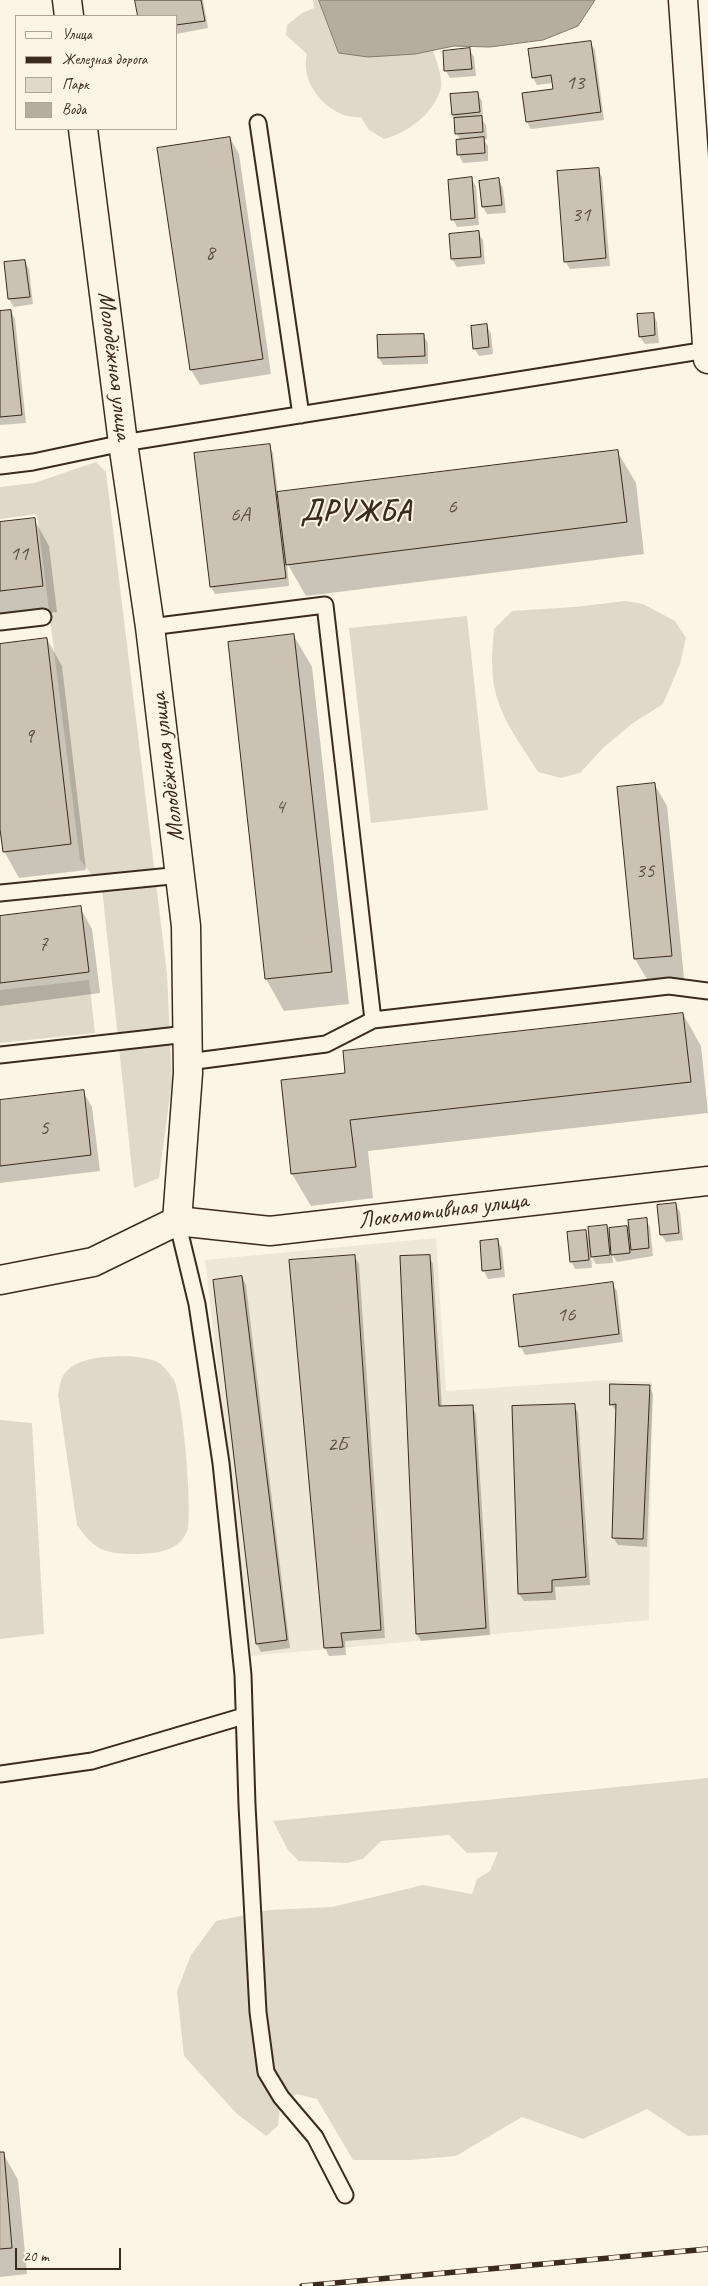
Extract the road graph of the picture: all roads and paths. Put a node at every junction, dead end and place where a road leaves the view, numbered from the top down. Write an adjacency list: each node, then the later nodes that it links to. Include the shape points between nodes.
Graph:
1 (67, 0): 3 (street)
2 (683, 0): 6 (street)
3 (69, 15)
4 (258, 123): 7 (lane)
5 (83, 130): 8 (street, Молодёжная улица)
6 (708, 355): 7 (lane)
7 (300, 415): 8 (lane)
8 (124, 443): 9 (lane); 12 (street, Молодёжная улица)
9 (0, 466)
10 (42, 617): 11 (lane)
11 (0, 622)
12 (150, 627): 13 (street, Молодёжная улица); 16 (lane, via 325,605)
13 (181, 876): 14 (lane); 17 (street, Молодёжная улица, via 186,926)
14 (0, 894)
15 (708, 991): 16 (lane, via 669,986)
16 (373, 1020): 19 (lane, via 326,1044)
17 (188, 1034): 18 (lane); 19 (street, Молодёжная улица)
18 (0, 1055)
19 (188, 1062): 21 (street, Молодёжная улица)
20 (708, 1181): 21 (street, Локомотивная улица, via 270,1230)
21 (177, 1221): 22 (street, via 93,1262); 23 (lane, via 197,1304 221,1463 243,1675)
22 (0, 1280)
23 (244, 1716): 24 (lane, via 92,1761); 25 (lane, via 258,2012 266,2072 281,2097 316,2136)
24 (0, 1774)
25 (346, 2195)

